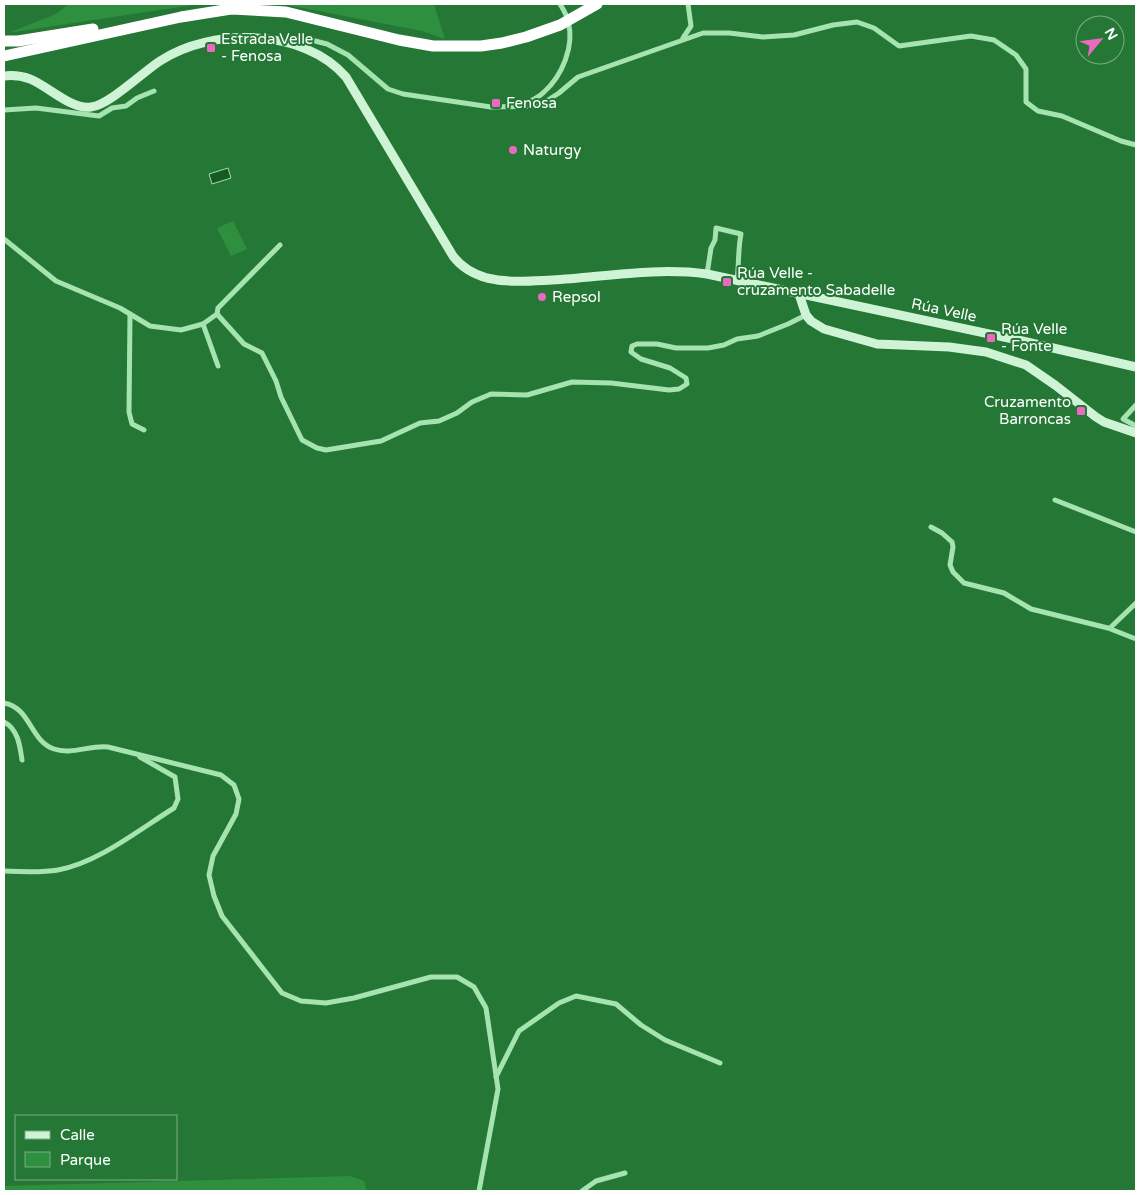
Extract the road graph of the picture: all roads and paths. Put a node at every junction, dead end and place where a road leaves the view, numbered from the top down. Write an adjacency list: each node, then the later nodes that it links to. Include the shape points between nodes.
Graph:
1 (560, 4): 11 (street, via 570,29 567,55 558,77 543,93)
2 (597, 4): 4 (highway, via 560,25 526,37 502,43 456,47 399,40 286,12 231,9)
3 (688, 4): 5 (street, via 691,26)
4 (181, 17): 6 (highway); 8 (highway)
5 (683, 39): 11 (street, via 578,76 539,106); 14 (street, via 703,33 763,37 794,35 857,22 874,28 899,46 971,36 994,40 1016,55 1026,70 1026,102 1038,111 1062,116)
6 (4, 41)
7 (296, 46): 11 (street, via 311,40 327,44 348,55 388,89 403,94 491,107); 13 (street, Rúa Velle, via 244,36 189,47 169,55); 17 (street, Rúa Velle, via 325,58 346,77 453,256 466,270 508,281 676,271)
8 (4, 56)
9 (4, 76): 13 (street, via 29,79)
10 (154, 91): 13 (street, via 99,116)
11 (521, 106)
12 (4, 110): 13 (street, via 36,108)
13 (87, 112)
14 (1136, 145)
15 (4, 239): 20 (street, via 56,281)
16 (280, 245): 21 (street, via 218,308)
17 (707, 274): 18 (street, Rúa Velle); 18 (street, via 716,228 741,234)
18 (737, 280): 19 (street, Rúa Velle)
19 (798, 294): 22 (street); 25 (street, Rúa Velle)
20 (130, 314): 23 (street, via 150,326 181,330); 28 (street, via 128,412 132,424)
21 (217, 314): 22 (street, via 244,344 262,353 302,440 326,450 382,441 420,423 439,421 491,394 527,395 572,382 679,389 687,384 686,378 670,368 636,356 632,346 657,344 676,348 708,348 758,336); 23 (street)
22 (806, 315): 29 (street, via 824,329 877,344 986,352 1026,365 1104,422)
23 (202, 324): 24 (street)
24 (218, 366)
25 (1136, 367)
26 (1136, 405): 27 (street, via 1123,419)
27 (1136, 426)
28 (144, 430)
29 (1136, 433)
30 (1055, 500): 32 (street)
31 (931, 528): 34 (street, via 952,542 950,564 964,583 1004,593 1031,609)
32 (1136, 532)
33 (1136, 603): 34 (street)
34 (1110, 628): 35 (street)
35 (1136, 638)
36 (4, 703): 38 (street, via 16,707 35,733 52,748 63,751 108,746)
37 (4, 722): 39 (street, via 18,738)
38 (134, 753): 40 (street, via 175,776 178,799 174,808 89,862 59,870); 42 (street, via 221,775 234,785 239,799 236,814 212,856 209,876 222,916 282,993 301,1001 326,1003 431,977 457,978 474,987 486,1008)
39 (22, 760)
40 (4, 871)
41 (720, 1063): 42 (street, via 666,1040 616,1004 576,996 519,1031)
42 (496, 1077): 44 (street, via 498,1089)
43 (625, 1173): 45 (street, via 596,1181)
44 (479, 1191)
45 (582, 1191)

